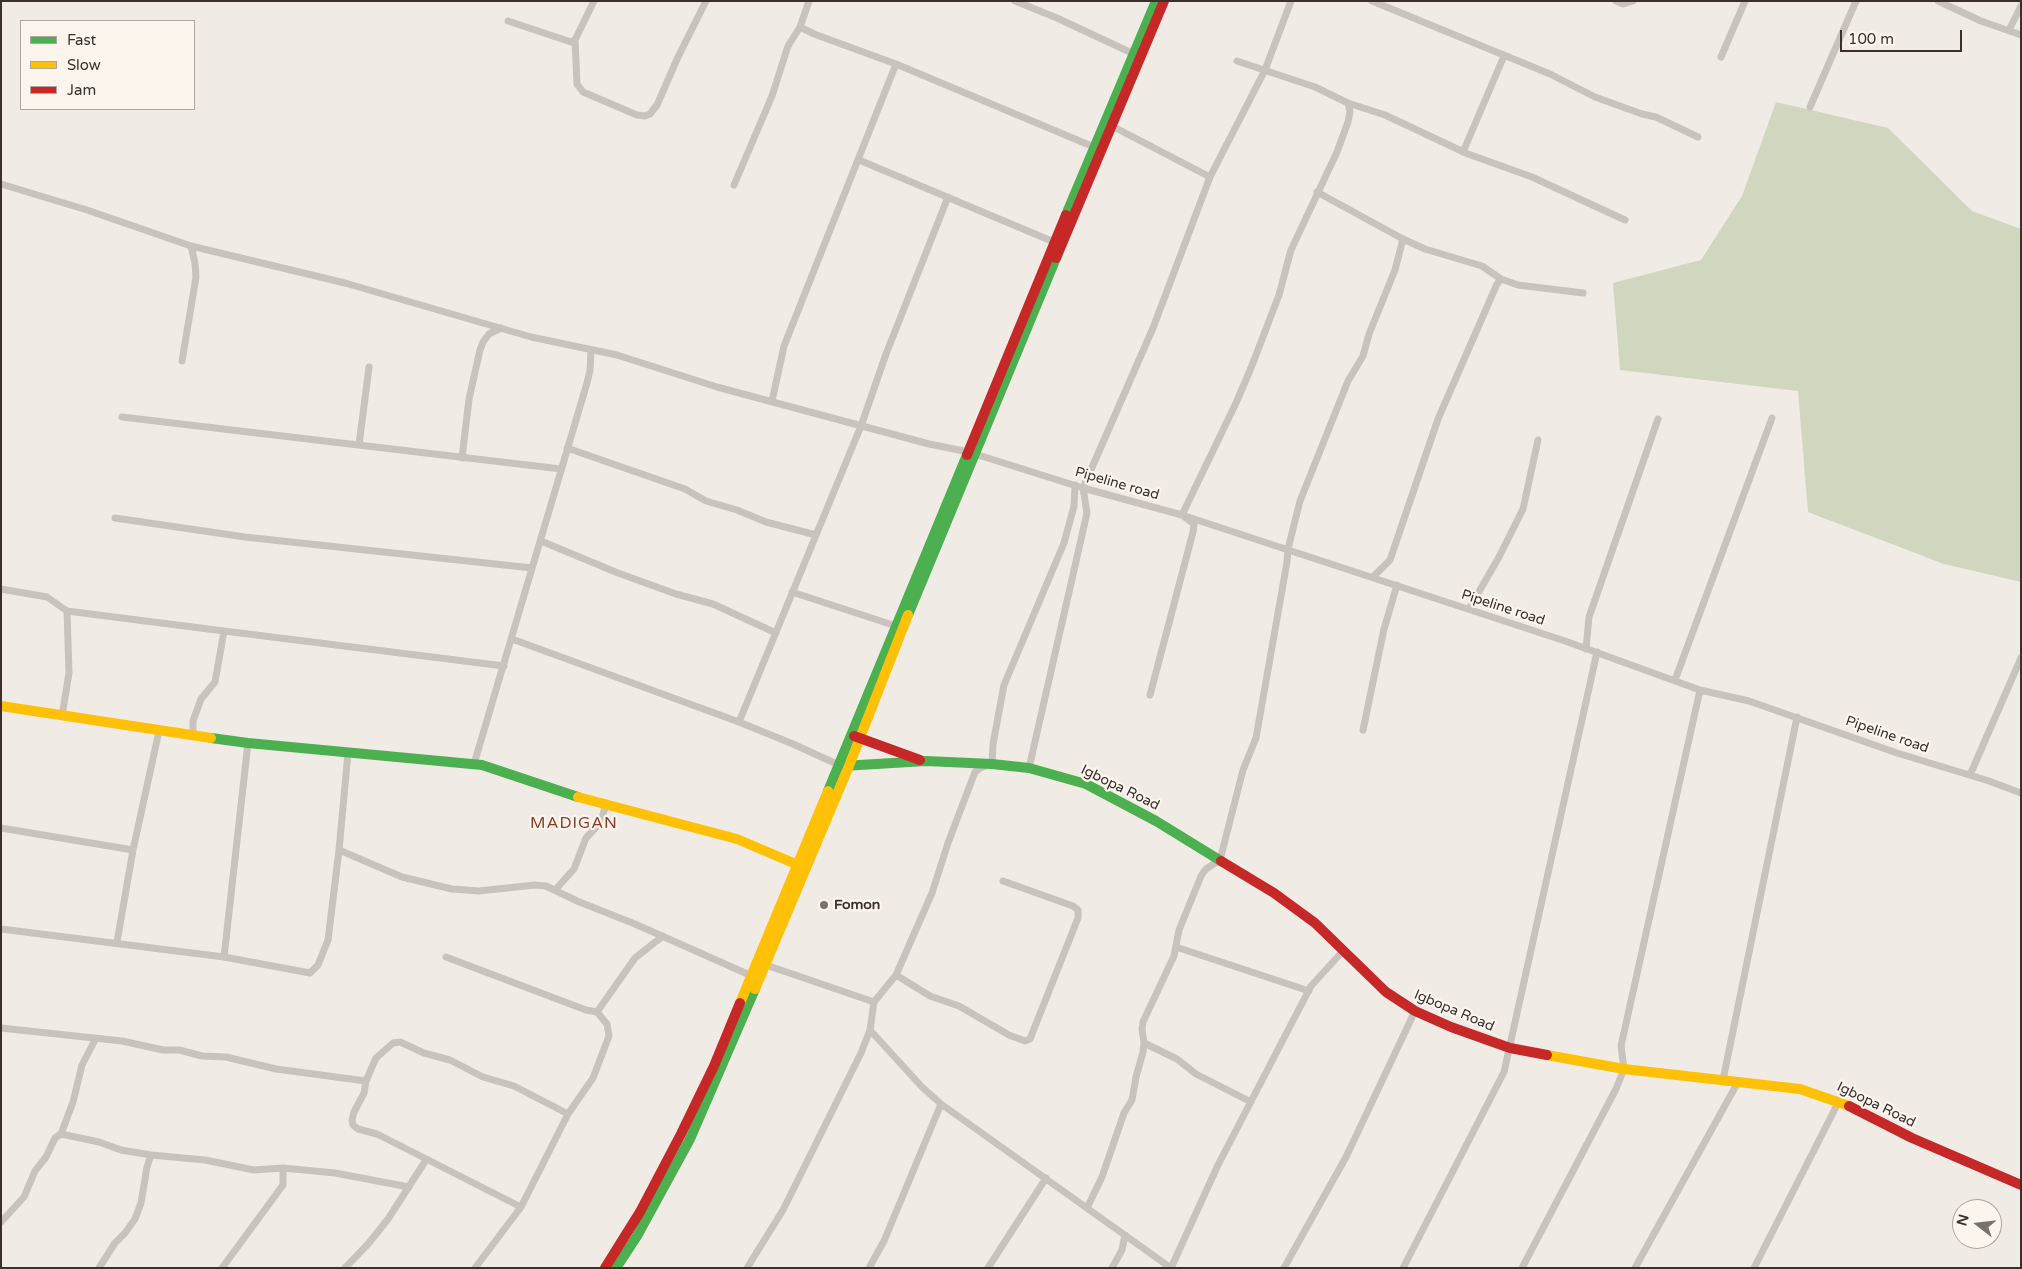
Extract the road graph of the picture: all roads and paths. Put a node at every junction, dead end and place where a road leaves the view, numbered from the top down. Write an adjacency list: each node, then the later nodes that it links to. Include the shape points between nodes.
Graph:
1 (594, 1): 19 (street)
2 (706, 1): 19 (street, via 657,105 645,116 582,92 577,84)
3 (809, 1): 16 (street)
4 (1015, 1): 20 (street)
5 (1156, 1): 20 (main road)
6 (1164, 1): 28 (main road)
7 (1290, 1): 25 (street)
8 (1372, 1): 21 (street)
9 (1616, 1): 10 (street, via 1623,4)
10 (1633, 1)
11 (1745, 1): 22 (street)
12 (1856, 1): 27 (street)
13 (1938, 1): 17 (street)
14 (2021, 6): 17 (street)
15 (508, 21): 19 (street, via 562,40)
16 (800, 27): 24 (street); 35 (street, via 788,46 772,96)
17 (2008, 30): 18 (street)
18 (2021, 35)
19 (575, 40)
20 (1134, 54): 30 (main road)
21 (1504, 56): 29 (street, via 1595,97 1656,118); 31 (street)
22 (1721, 57)
23 (1238, 61): 25 (street)
24 (896, 64): 30 (street); 32 (street)
25 (1264, 70): 26 (street, via 1315,87); 33 (street)
26 (1348, 103): 31 (street, via 1385,115); 36 (street, via 1348,122)
27 (1810, 107)
28 (1112, 126): 33 (street); 56 (main road)
29 (1698, 137)
30 (1094, 146): 40 (main road)
31 (1463, 152): 38 (street, via 1532,177)
32 (859, 160): 37 (street); 48 (street, via 784,346)
33 (1210, 177): 60 (street, via 1153,328)
34 (1, 184): 41 (street, Pipeline road)
35 (734, 185)
36 (1317, 192): 39 (street); 61 (street, via 1291,250 1251,368)
37 (948, 197): 40 (street); 52 (street)
38 (1625, 220)
39 (1403, 239): 42 (street, via 1482,266); 65 (street, via 1395,270 1362,356 1348,381 1300,500)
40 (1054, 242): 56 (main road)
41 (191, 246): 44 (street, Pipeline road, via 344,283); 46 (street, via 196,277)
42 (1501, 279): 43 (street, via 1518,285); 67 (street, via 1438,419 1390,560)
43 (1583, 293)
44 (501, 328): 45 (street, Pipeline road); 57 (street, via 489,334 480,350 469,399)
45 (591, 351): 48 (street, Pipeline road, via 617,355); 55 (street, via 590,370)
46 (182, 360)
47 (369, 367): 54 (street)
48 (772, 401): 52 (street, Pipeline road)
49 (122, 417): 54 (street)
50 (1772, 418): 81 (street)
51 (1658, 419): 77 (street, via 1589,617)
52 (861, 426): 56 (street, Pipeline road); 63 (street)
53 (1538, 440): 71 (street, via 1523,509)
54 (359, 445): 57 (street)
55 (567, 448): 58 (street); 63 (street, via 685,489 706,501 766,522)
56 (972, 453): 59 (street, Pipeline road); 73 (main road); 91 (main road)
57 (462, 458): 58 (street)
58 (561, 469): 64 (street)
59 (1075, 485): 60 (street, Pipeline road); 96 (street, via 1074,506 1064,543 1004,685)
60 (1084, 488): 61 (street, Pipeline road); 98 (street, via 1087,513)
61 (1182, 515): 65 (street, Pipeline road); 83 (street, via 1194,524 1193,532)
62 (115, 518): 66 (street, via 245,537)
63 (816, 535): 70 (street)
64 (541, 541): 66 (street); 75 (street, via 618,573 713,604)
65 (1288, 549): 67 (street, Pipeline road); 105 (street, via 1256,738 1242,770)
66 (532, 568): 76 (street)
67 (1373, 577): 68 (street, Pipeline road)
68 (1397, 585): 71 (street, Pipeline road); 88 (street, via 1384,629)
69 (1, 589): 72 (street, via 47,597)
70 (792, 592): 73 (street); 75 (street)
71 (1469, 610): 77 (street, Pipeline road)
72 (66, 611): 74 (street); 85 (street, via 69,673)
73 (896, 626): 91 (main road)
74 (224, 631): 80 (street); 90 (street, via 215,682 202,699 193,721)
75 (776, 633): 87 (street)
76 (512, 639): 80 (street); 87 (street)
77 (1586, 648): 78 (street, Pipeline road)
78 (1597, 652): 81 (street, Pipeline road); 127 (street)
79 (2021, 658): 99 (street)
80 (504, 666): 95 (street)
81 (1675, 680): 82 (street, Pipeline road)
82 (1700, 690): 86 (street, Pipeline road, via 1749,701); 128 (street, via 1622,1046)
83 (1150, 695)
84 (1, 706): 85 (main road)
85 (62, 716): 89 (main road)
86 (1797, 717): 99 (street, Pipeline road, via 1896,753); 129 (street)
87 (739, 722): 97 (street)
88 (1363, 730)
89 (159, 731): 90 (main road); 103 (street)
90 (193, 736): 92 (main road)
91 (855, 737): 94 (main road); 97 (main road)
92 (248, 743): 93 (main road); 114 (street)
93 (348, 753): 95 (main road); 104 (street)
94 (926, 761): 96 (main road, Igbopa Road); 97 (main road)
95 (474, 764): 101 (main road)
96 (992, 764): 98 (main road, Igbopa Road); 117 (street, via 975,772 932,893)
97 (844, 766): 106 (main road); 116 (main road)
98 (1029, 768): 105 (main road, Igbopa Road, via 1086,784)
99 (1970, 775): 100 (street, Pipeline road)
100 (2021, 793)
101 (606, 805): 106 (main road, via 737,839); 108 (street, via 600,823 586,838 574,869)
102 (1, 828): 103 (street)
103 (133, 850): 111 (street)
104 (339, 850): 108 (street, via 402,877 452,889 479,891 534,885); 114 (street, via 328,940 314,971 299,972)
105 (1220, 860): 112 (street, via 1201,876 1179,930); 113 (main road, Igbopa Road, via 1315,923)
106 (798, 865): 118 (main road)
107 (1003, 881): 117 (street, via 1078,910 1078,918 1030,1039 1025,1041 1009,1035 959,1006 930,996)
108 (556, 889): 110 (street, via 577,901)
109 (1, 929): 111 (street)
110 (663, 936): 118 (street); 122 (street, via 635,958)
111 (117, 942): 114 (street)
112 (1176, 947): 119 (street); 126 (street, via 1143,1022)
113 (1344, 951): 119 (street); 121 (main road, Igbopa Road, via 1386,992)
114 (224, 956)
115 (446, 956): 122 (street)
116 (766, 965): 120 (street); 152 (main road, via 690,1139)
117 (896, 975): 120 (street)
118 (752, 976): 151 (main road, via 681,1134 629,1231)
119 (1309, 991): 132 (street)
120 (874, 1002): 124 (street)
121 (1415, 1011): 127 (main road, Igbopa Road, via 1468,1035); 158 (street, via 1346,1157)
122 (597, 1012): 135 (street, via 607,1024 609,1036 593,1078)
123 (1, 1028): 125 (street)
124 (870, 1030): 134 (street); 153 (street, via 783,1210)
125 (95, 1040): 130 (street, via 226,1057 276,1069); 136 (street, via 82,1065)
126 (1144, 1043): 132 (street); 144 (street, via 1132,1100)
127 (1510, 1048): 128 (main road, Igbopa Road); 159 (street, via 1504,1072)
128 (1624, 1069): 129 (main road, Igbopa Road); 160 (street)
129 (1723, 1080): 131 (main road, Igbopa Road)
130 (366, 1081): 135 (street, via 376,1058 393,1043 400,1042 450,1060 483,1077 514,1086); 138 (street, via 353,1125)
131 (1738, 1082): 133 (main road, Igbopa Road, via 1800,1089); 161 (street)
132 (1251, 1102): 157 (street, via 1218,1164)
133 (1839, 1102): 141 (main road, Igbopa Road); 162 (street)
134 (941, 1104): 140 (street); 154 (street, via 884,1241)
135 (568, 1114): 143 (street)
136 (61, 1134): 137 (street); 145 (street, via 34,1171 24,1197)
137 (151, 1155): 139 (street, via 204,1160 260,1171); 148 (street, via 138,1214)
138 (426, 1160): 142 (street); 143 (street)
139 (283, 1168): 142 (street, via 335,1173); 149 (street, via 283,1185)
140 (1046, 1178): 144 (street); 155 (street)
141 (2021, 1185)
142 (409, 1187): 150 (street, via 388,1219)
143 (521, 1207): 147 (street)
144 (1087, 1208): 146 (street)
145 (1, 1222)
146 (1125, 1235): 156 (street, via 1122,1250); 157 (street)
147 (480, 1266)
148 (99, 1268)
149 (222, 1268)
150 (345, 1268)
151 (605, 1268)
152 (616, 1268)
153 (747, 1268)
154 (869, 1268)
155 (988, 1268)
156 (1112, 1268)
157 (1171, 1268)
158 (1284, 1268)
159 (1403, 1268)
160 (1522, 1268)
161 (1636, 1268)
162 (1754, 1268)

